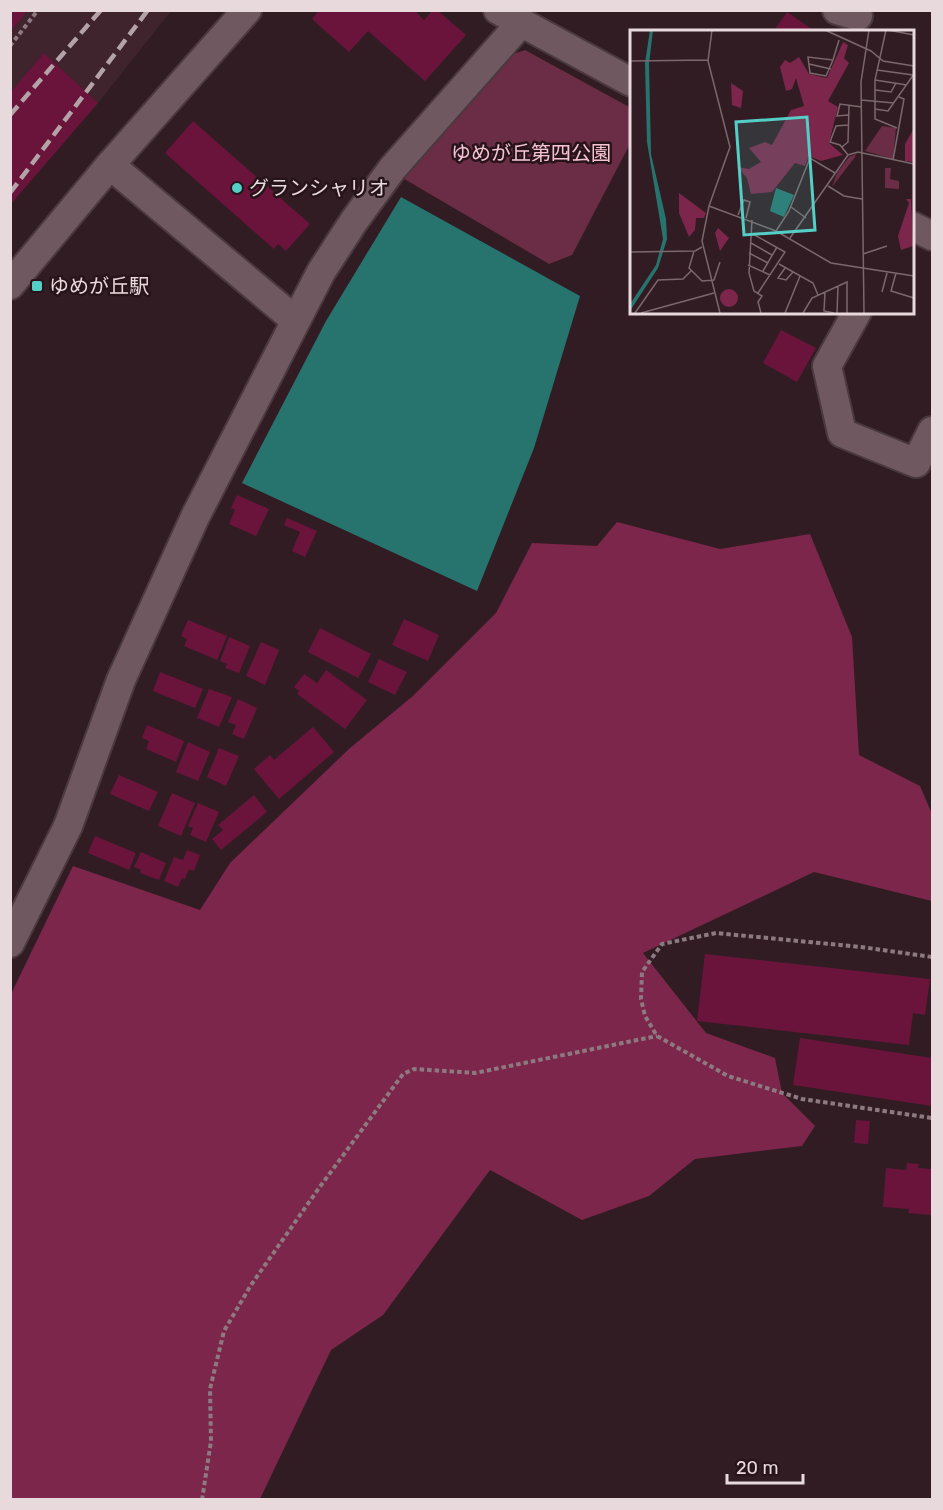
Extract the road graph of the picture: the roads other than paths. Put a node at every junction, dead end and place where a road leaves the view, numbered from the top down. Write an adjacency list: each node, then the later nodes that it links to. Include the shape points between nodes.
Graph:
1 (246, 10): 4 (street)
2 (509, 17): 3 (street); 9 (street, via 354,221)
3 (630, 81)
4 (110, 165): 7 (street); 9 (street)
5 (913, 226): 6 (street)
6 (933, 236)
7 (10, 285)
8 (856, 314): 10 (street, via 827,366 842,433 916,463)
9 (295, 320): 11 (street, via 195,517 120,680 68,826)
10 (933, 431)
11 (10, 943)

